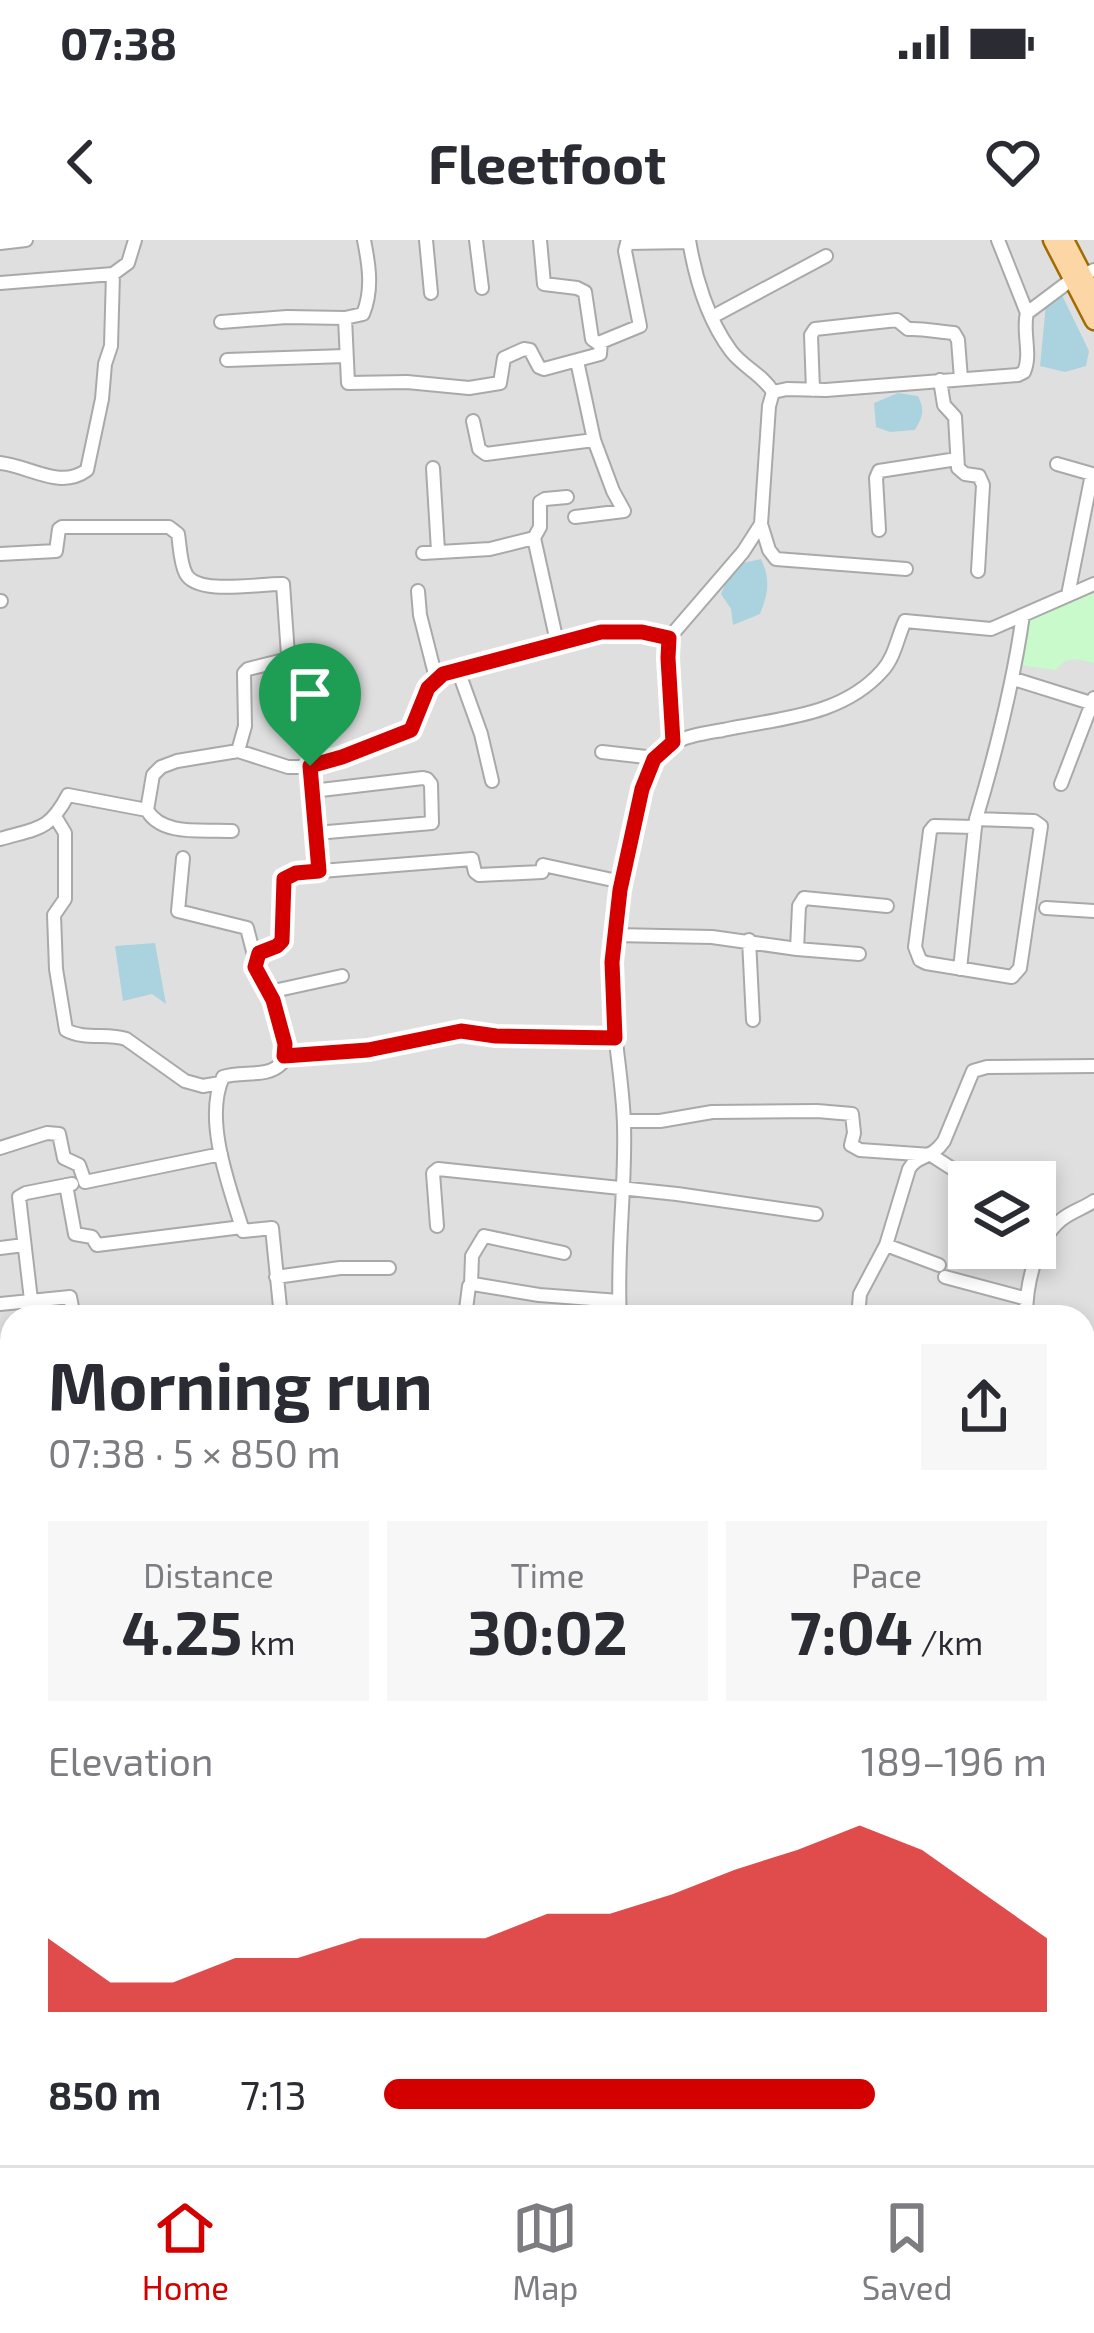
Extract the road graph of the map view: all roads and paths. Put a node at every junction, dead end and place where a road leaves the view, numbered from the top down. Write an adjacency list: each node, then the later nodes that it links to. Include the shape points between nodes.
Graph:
1 (26, 240): 11 (street)
2 (135, 240): 13 (street, via 128,263)
3 (364, 240): 20 (street, via 366,310)
4 (426, 240): 17 (street)
5 (476, 240): 16 (street)
6 (540, 240): 24 (street, via 544,284 585,292)
7 (998, 240): 19 (street)
8 (1052, 240): 14 (main road)
9 (1065, 240): 14 (main road)
10 (689, 241): 21 (street); 24 (street, via 627,244 640,326)
11 (0, 243)
12 (826, 256): 21 (street)
13 (113, 274): 15 (street); 35 (street, via 111,346 88,470 49,477)
14 (1082, 274): 18 (main road); 19 (street); 22 (main road)
15 (0, 283)
16 (482, 288)
17 (431, 293)
18 (1094, 296)
19 (1027, 313): 28 (street, via 1024,372)
20 (345, 317): 23 (street); 25 (street)
21 (712, 317): 31 (street, via 733,354)
22 (1094, 320)
23 (221, 322)
24 (599, 344): 27 (street, via 600,354)
25 (346, 356): 26 (street); 27 (street, via 348,383 469,388 500,383 504,358 524,349 544,369)
26 (227, 360)
27 (577, 361): 33 (street)
28 (961, 379): 29 (street); 30 (street, via 954,333 906,329 894,320 812,332)
29 (940, 380): 30 (street); 34 (street, via 955,417)
30 (813, 390): 31 (street)
31 (772, 392): 40 (street)
32 (473, 421): 33 (street, via 486,454)
33 (594, 440): 39 (street, via 624,511)
34 (957, 459): 41 (street, via 880,471); 47 (street, via 961,472 979,476 982,485)
35 (0, 463)
36 (1057, 464): 50 (street, via 1092,474)
37 (433, 468): 43 (street)
38 (567, 496): 42 (street, via 540,502)
39 (575, 517)
40 (761, 524): 46 (street, via 776,559); 52 (street)
41 (879, 530)
42 (534, 538): 43 (street); 53 (street)
43 (438, 551): 45 (street)
44 (0, 554): 59 (street, via 56,551 62,527 169,527 178,534 184,572 198,584 283,584 287,655 244,673)
45 (422, 554)
46 (906, 569)
47 (978, 571)
48 (1094, 584): 50 (street)
49 (418, 591): 55 (street)
50 (1068, 595): 51 (street)
51 (1024, 615): 56 (street); 58 (street, via 991,629 904,621 882,671 831,706)
52 (669, 638): 53 (street, via 601,632); 58 (street)
53 (556, 642): 54 (street)
54 (458, 670): 55 (street); 63 (street)
55 (436, 678): 62 (street, via 411,730)
56 (1014, 679): 57 (street); 68 (street)
57 (1093, 702): 64 (street)
58 (673, 742): 61 (street)
59 (238, 751): 62 (street); 66 (street, via 161,767)
60 (602, 752): 61 (street)
61 (656, 758): 74 (street)
62 (310, 766): 65 (street)
63 (492, 781)
64 (1061, 784)
65 (312, 791): 70 (street); 70 (street, via 423,778 431,784 432,823)
66 (147, 810): 67 (street, via 68,795); 69 (street, via 168,827)
67 (56, 818): 71 (street); 90 (street, via 64,832 65,899 54,915 66,1030 126,1039 185,1081)
68 (976, 823): 83 (street); 83 (street, via 930,831 915,947 920,960); 83 (street, via 1041,826 1020,968 1005,978)
69 (232, 831)
70 (316, 833): 73 (street)
71 (0, 839)
72 (183, 858): 82 (street, via 178,911 248,928)
73 (319, 871): 74 (street, via 472,859 479,874 542,872 543,865); 82 (street, via 284,879 282,941)
74 (622, 882): 78 (street)
75 (887, 906): 80 (street, via 803,898)
76 (1046, 908): 77 (street)
77 (1094, 911)
78 (614, 935): 79 (street); 87 (street)
79 (749, 940): 80 (street); 86 (street)
80 (796, 949): 81 (street)
81 (859, 954)
82 (255, 959): 85 (street)
83 (960, 969)
84 (342, 976): 85 (street)
85 (269, 992): 88 (street)
86 (753, 1020)
87 (615, 1038): 88 (street, via 461,1031); 91 (street)
88 (284, 1056): 90 (street, via 277,1069 229,1074)
89 (1094, 1066): 94 (street, via 973,1071)
90 (220, 1083): 93 (street)
91 (624, 1121): 94 (street, via 712,1112 852,1114 851,1145 860,1150); 98 (street)
92 (0, 1148): 96 (street, via 59,1133 64,1158 79,1165)
93 (221, 1154): 96 (street); 102 (street)
94 (931, 1155): 95 (street); 104 (street, via 909,1169)
95 (948, 1166)
96 (85, 1182): 97 (street)
97 (66, 1185): 102 (street, via 75,1234 98,1245); 103 (street, via 19,1197)
98 (623, 1190): 100 (street); 101 (street, via 438,1169); 111 (street)
99 (1094, 1201): 110 (street, via 1052,1231)
100 (816, 1214)
101 (437, 1226)
102 (242, 1227): 108 (street, via 272,1228)
103 (24, 1245): 105 (street); 112 (street)
104 (886, 1245): 110 (street); 119 (street)
105 (0, 1248)
106 (564, 1253): 109 (street, via 484,1236 472,1256)
107 (389, 1268): 108 (street)
108 (277, 1276): 116 (street)
109 (471, 1285): 111 (street); 117 (street)
110 (1027, 1299): 120 (street)
111 (619, 1301): 118 (street)
112 (31, 1302): 113 (street); 114 (street); 115 (street, via 70,1298)
113 (0, 1304)
114 (31, 1305)
115 (71, 1305)
116 (279, 1305)
117 (467, 1305)
118 (619, 1305)
119 (859, 1305)
120 (1027, 1305)

